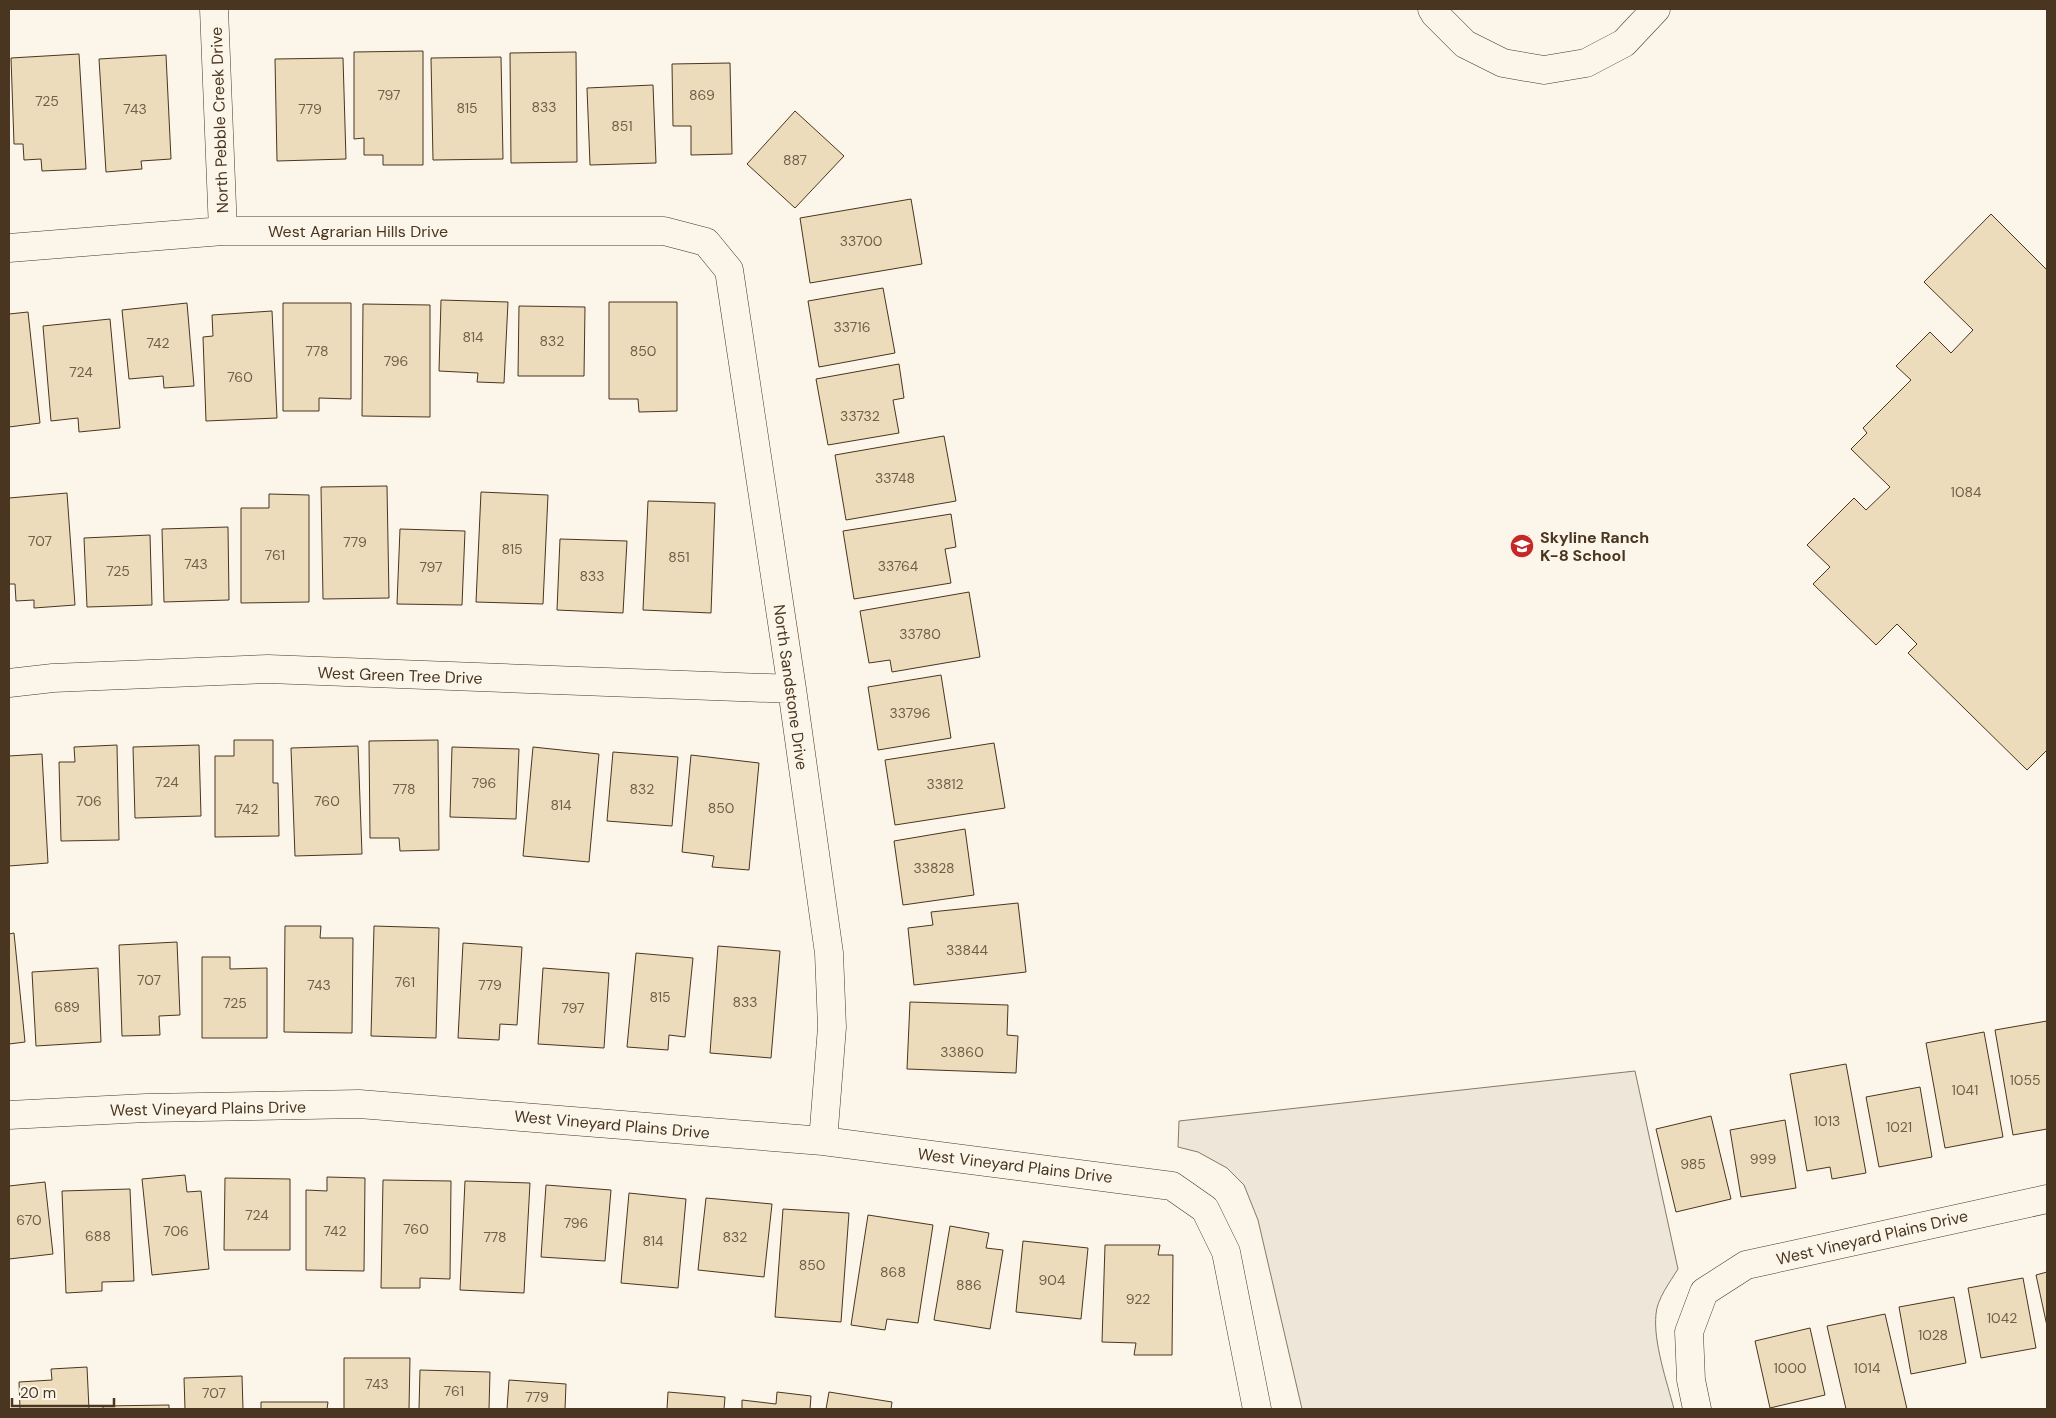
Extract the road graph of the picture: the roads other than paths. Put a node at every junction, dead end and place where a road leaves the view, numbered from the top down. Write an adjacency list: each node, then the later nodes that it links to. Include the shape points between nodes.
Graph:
1 (214, 9): 4 (street, North Pebble Creek Drive)
2 (1432, 9): 3 (street, via 1465,44 1503,63 1544,70 1586,63 1624,43)
3 (1656, 9)
4 (223, 231): 5 (street, West Agrarian Hills Drive, via 664,231); 6 (street, West Agrarian Hills Drive)
5 (706, 242): 8 (street, North Sandstone Drive, via 729,270)
6 (9, 248)
7 (9, 683): 8 (street, West Green Tree Drive, via 53,678 268,669)
8 (792, 689): 10 (street, North Sandstone Drive, via 829,953 832,1027)
9 (9, 1115): 10 (street, West Vineyard Plains Drive, via 146,1108 359,1104)
10 (823, 1141): 12 (street, West Vineyard Plains Drive, via 1172,1186 1205,1209 1226,1252)
11 (2047, 1198): 13 (street, West Vineyard Plains Drive, via 1746,1265 1704,1292 1689,1332 1691,1380)
12 (1256, 1409)
13 (1697, 1409)

